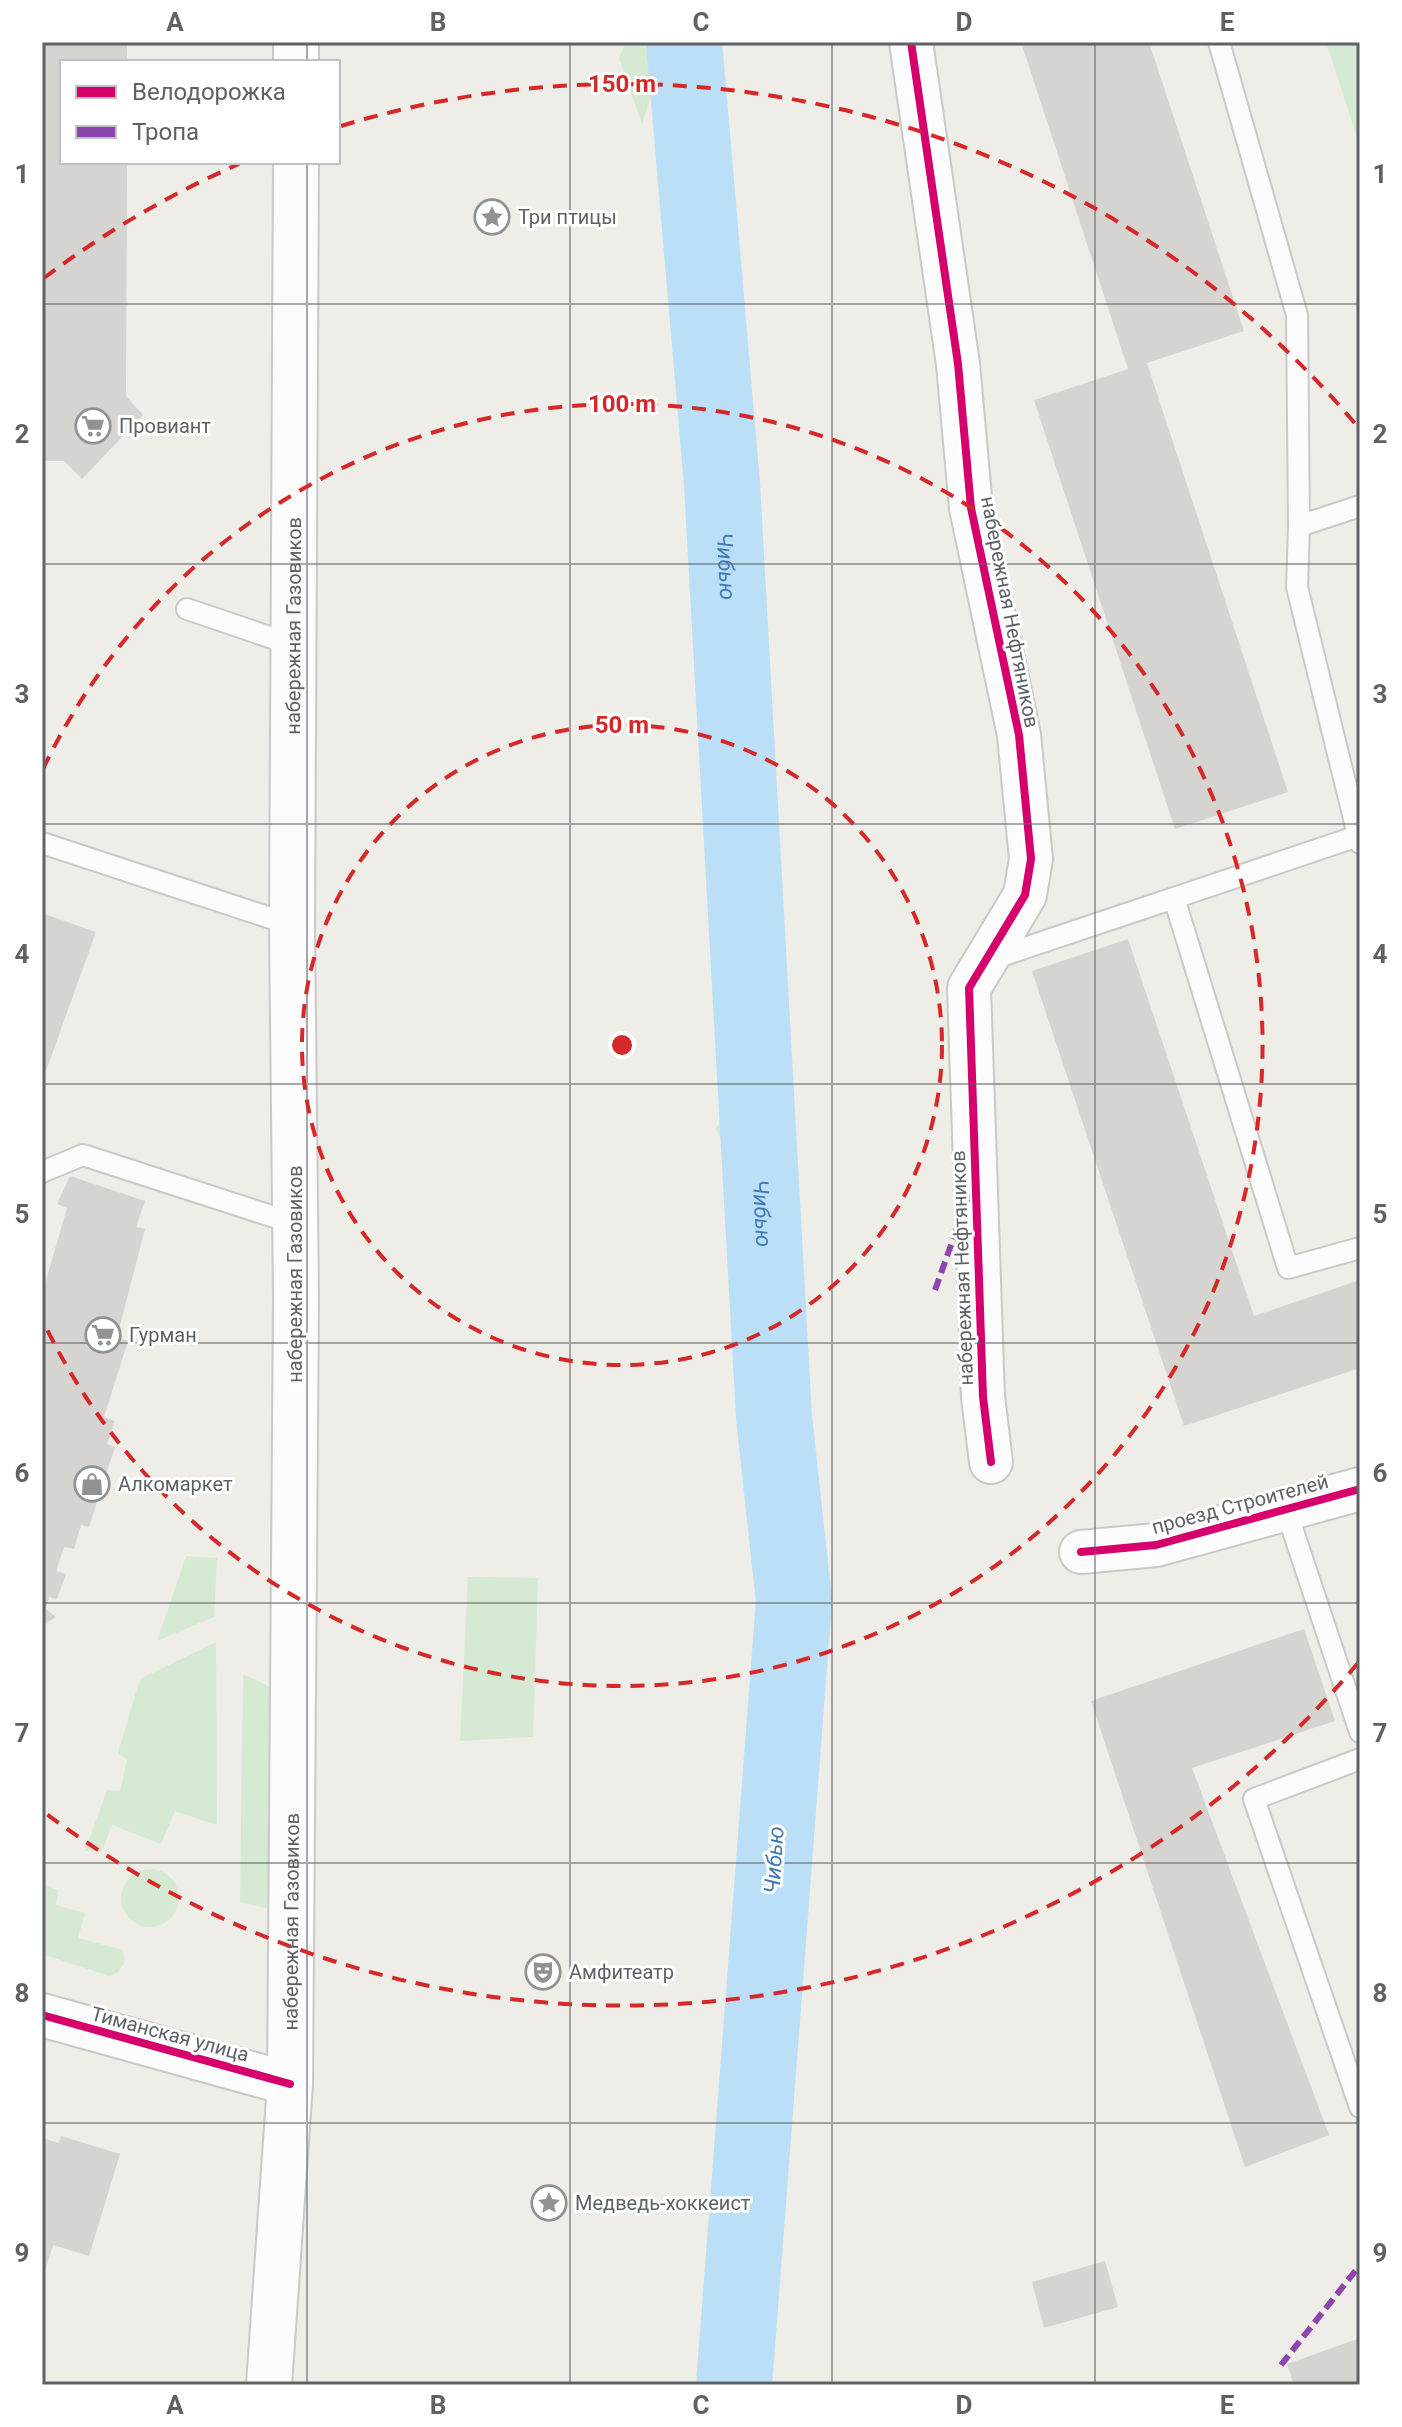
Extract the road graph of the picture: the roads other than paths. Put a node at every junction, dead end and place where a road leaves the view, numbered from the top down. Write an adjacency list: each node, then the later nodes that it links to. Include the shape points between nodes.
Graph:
1 (911, 42): 13 (street, набережная Нефтяников, via 958,364 971,508 1019,735 1031,859 1025,895)
2 (1219, 42): 5 (lane, via 1297,315)
3 (296, 164): 7 (main road, набережная Газовиков)
4 (1360, 506): 5 (lane)
5 (1299, 526): 8 (lane, via 1297,587)
6 (187, 609): 7 (lane)
7 (293, 645): 12 (main road, набережная Газовиков)
8 (1356, 806): 9 (lane)
9 (1359, 840): 11 (lane)
10 (42, 843): 12 (lane)
11 (1174, 898): 13 (lane); 16 (lane, via 1288,1268)
12 (292, 925): 15 (main road, набережная Газовиков)
13 (984, 962): 17 (street, набережная Нефтяников, via 969,988 983,1381)
14 (42, 1172): 15 (lane, via 83,1155)
15 (296, 1224): 24 (main road, набережная Газовиков)
16 (1360, 1248)
17 (991, 1462)
18 (1360, 1489): 19 (street, проезд Строителей)
19 (1286, 1510): 20 (street, проезд Строителей, via 1156,1545); 21 (lane)
20 (1081, 1552)
21 (1360, 1732)
22 (1360, 1759): 25 (lane, via 1254,1799)
23 (42, 2015): 24 (street, Тиманская улица)
24 (290, 2084): 26 (main road, набережная Газовиков)
25 (1360, 2107)
26 (269, 2385)

